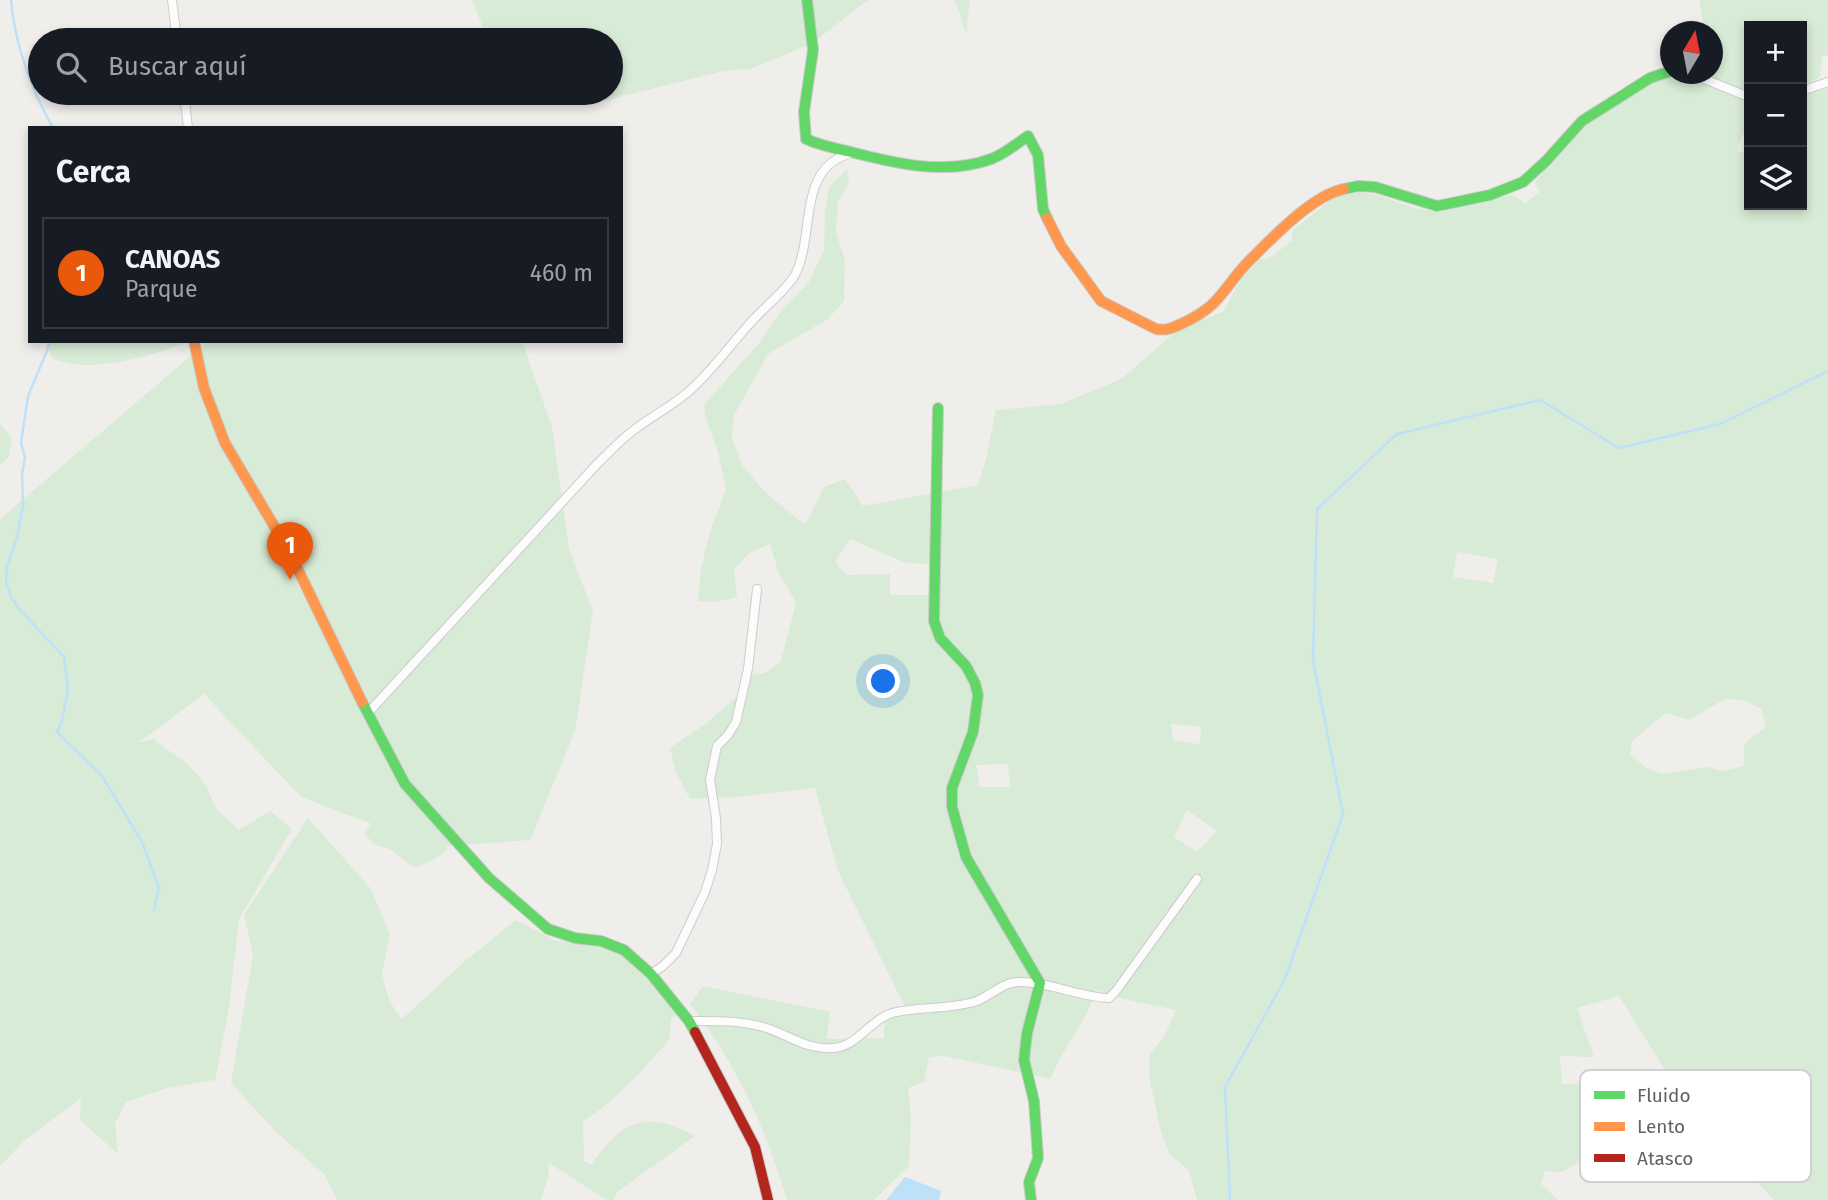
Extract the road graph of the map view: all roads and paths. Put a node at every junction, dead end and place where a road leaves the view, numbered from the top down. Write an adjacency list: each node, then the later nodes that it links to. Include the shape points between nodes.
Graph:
1 (172, 0): 3 (street)
2 (807, 0): 11 (street, via 813,44 806,139)
3 (176, 28)
4 (1660, 75): 11 (street, via 1582,121 1523,182 1490,195 1437,206 1375,187 1338,190 1308,207 1249,261 1213,306 1165,331 1101,302 1090,290 1043,209 1038,155 1028,136 991,159 959,166 910,165)
5 (1828, 82): 7 (street)
6 (1717, 84): 8 (street)
7 (1807, 90)
8 (1744, 95)
9 (185, 105): 10 (street)
10 (188, 126)
11 (853, 152): 15 (street, via 826,164 819,175 792,279 713,369 598,463)
12 (194, 343): 15 (street, via 204,388 225,443 290,553)
13 (938, 408): 18 (street, via 934,621 940,638 967,666 978,695 952,807 966,857)
14 (757, 589): 17 (street, via 748,669 736,722 717,746 710,780 717,831 712,870 676,953)
15 (366, 714): 17 (street, via 405,784 498,887 548,929 624,950)
16 (1197, 879): 18 (street, via 1109,998)
17 (651, 974): 19 (street)
18 (1040, 984): 19 (street, via 1017,982 998,987 978,1001 890,1013 835,1048 803,1045 765,1027 734,1021); 21 (street, via 1024,1060 1034,1101 1038,1158 1029,1182)
19 (689, 1021): 20 (street, via 755,1147)
20 (768, 1200)
21 (1031, 1200)

